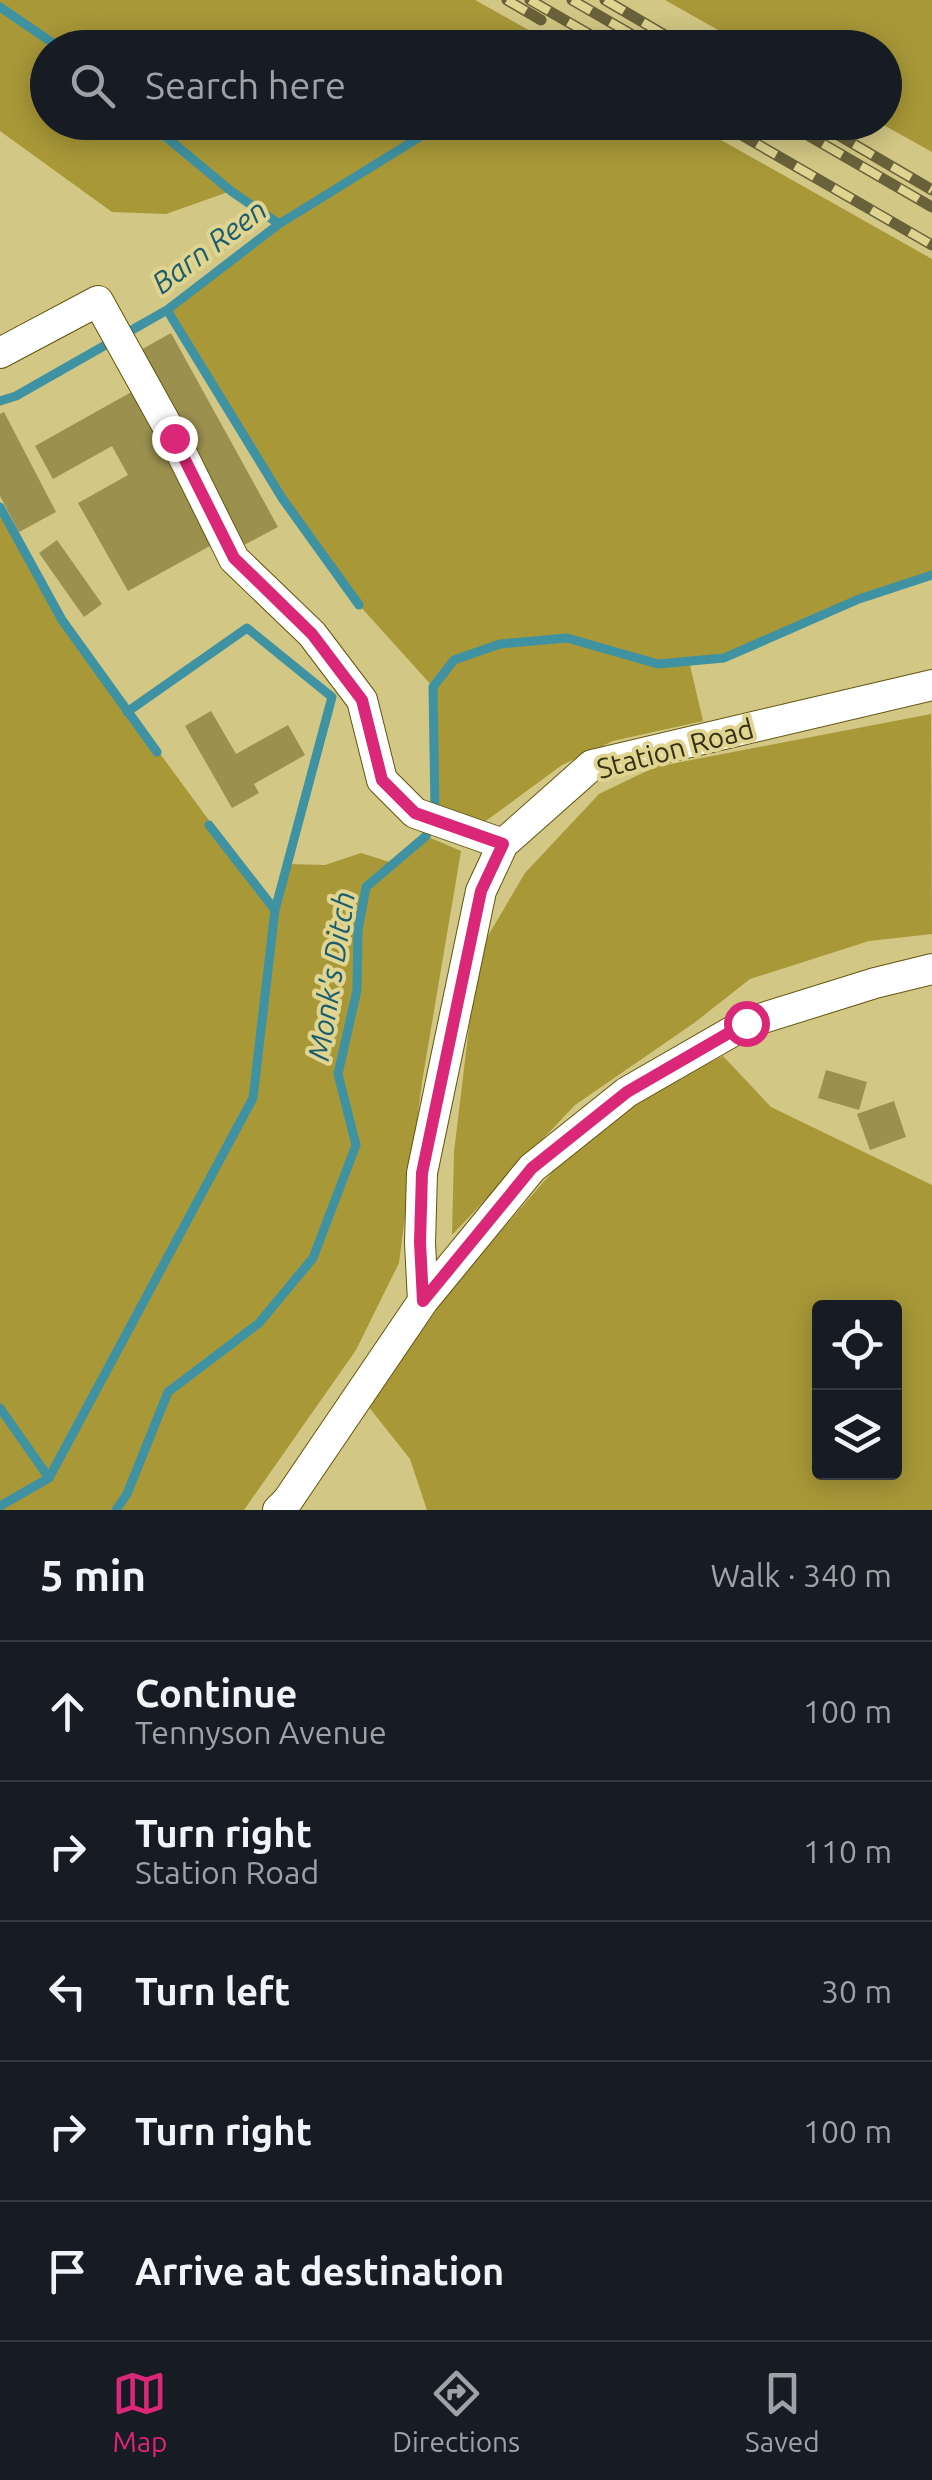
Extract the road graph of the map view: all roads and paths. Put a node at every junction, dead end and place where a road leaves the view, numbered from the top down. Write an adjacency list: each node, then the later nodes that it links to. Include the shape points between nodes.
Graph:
1 (0, 353): 3 (street, via 98,301 234,558 312,634 362,700 382,780 415,813)
2 (932, 685): 3 (street, Station Road, via 592,765)
3 (503, 844): 5 (street, Station Road, via 481,891 422,1173)
4 (932, 969): 5 (street, via 746,1023 627,1092 532,1168)
5 (423, 1301): 6 (street)
6 (278, 1510)

